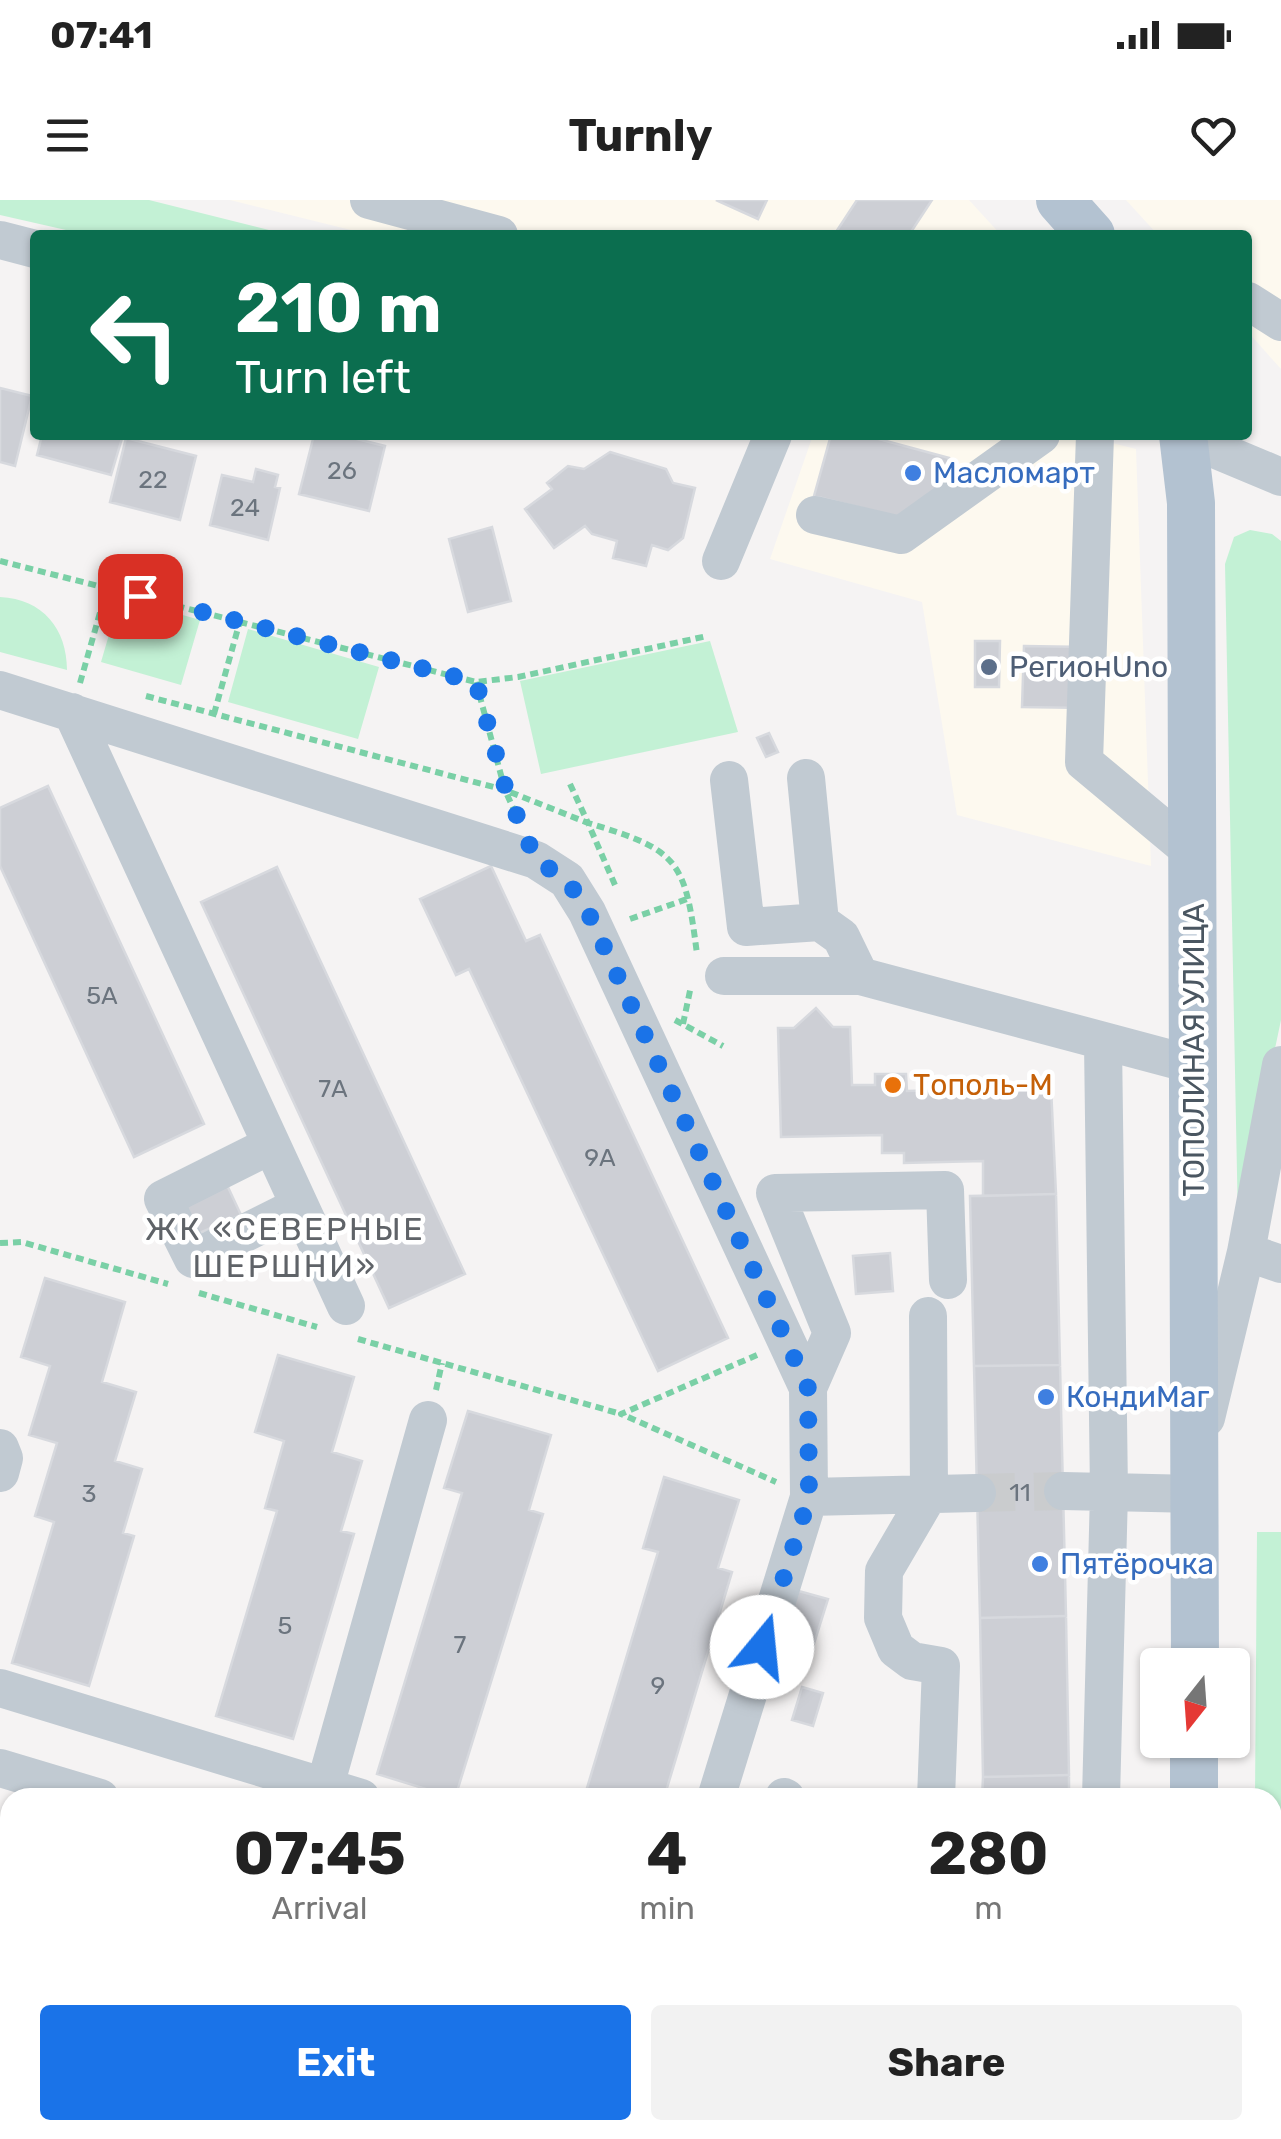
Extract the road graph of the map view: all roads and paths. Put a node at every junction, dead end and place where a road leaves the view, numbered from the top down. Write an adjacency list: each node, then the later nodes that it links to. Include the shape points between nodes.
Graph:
1 (369, 200): 2 (street)
2 (480, 230)
3 (0, 240): 4 (street)
4 (30, 247)
5 (1252, 304): 6 (street)
6 (1281, 322)
7 (771, 440): 14 (street)
8 (1033, 440): 13 (street, via 902,535)
9 (1085, 440): 26 (street, via 1084,762)
10 (1183, 440): 26 (main road, ТОПОЛИНАЯ УЛИЦА, via 1191,504)
11 (1193, 440): 12 (street)
12 (1281, 477)
13 (815, 515)
14 (721, 560)
15 (0, 561): 16 (path)
16 (107, 588): 17 (path); 21 (path)
17 (240, 622): 19 (path); 22 (path)
18 (707, 636): 19 (path)
19 (476, 682): 27 (path, via 506,790)
20 (0, 690): 21 (street)
21 (72, 712): 27 (street); 37 (street)
22 (214, 714)
23 (806, 778): 30 (street)
24 (729, 780): 30 (street, via 746,927)
25 (570, 784): 28 (path, via 588,823 648,840 678,867)
26 (1193, 853): 36 (main road, ТОПОЛИНАЯ УЛИЦА)
27 (536, 860): 46 (street, via 567,880 588,912)
28 (690, 898): 29 (path); 31 (path)
29 (630, 918)
30 (820, 922): 32 (street, via 841,937)
31 (705, 970): 32 (street); 33 (path)
32 (860, 976): 34 (street)
33 (682, 1024)
34 (1103, 1043): 36 (street); 55 (street)
35 (1281, 1064): 40 (street)
36 (1194, 1065): 52 (main road, ТОПОЛИНАЯ УЛИЦА)
37 (272, 1145): 38 (street); 38 (street, via 163,1199 193,1259)
38 (299, 1206): 45 (street)
39 (0, 1243): 42 (path, via 22,1242)
40 (1263, 1258): 52 (street)
41 (948, 1280): 47 (street, via 945,1190 775,1193 832,1333)
42 (172, 1286)
43 (191, 1291): 45 (path)
44 (928, 1316): 56 (street)
45 (337, 1323): 48 (path)
46 (787, 1342): 47 (street); 48 (path)
47 (808, 1388): 57 (street)
48 (621, 1414): 57 (path)
49 (428, 1420): 64 (street)
50 (0, 1448): 51 (street)
51 (0, 1473)
52 (1196, 1474): 55 (street); 58 (main road, ТОПОЛИНАЯ УЛИЦА)
53 (1063, 1490): 55 (street)
54 (977, 1492): 56 (street)
55 (1108, 1492): 67 (street)
56 (929, 1494): 57 (street); 66 (street, via 884,1571 883,1618 896,1649 941,1666)
57 (809, 1497): 65 (street)
58 (1195, 1648)
59 (0, 1688): 63 (street)
60 (1194, 1758): 68 (main road)
61 (0, 1768): 62 (street)
62 (50, 1788)
63 (330, 1788)
64 (344, 1788)
65 (719, 1788)
66 (936, 1788)
67 (1102, 1788)
68 (1194, 1788)

